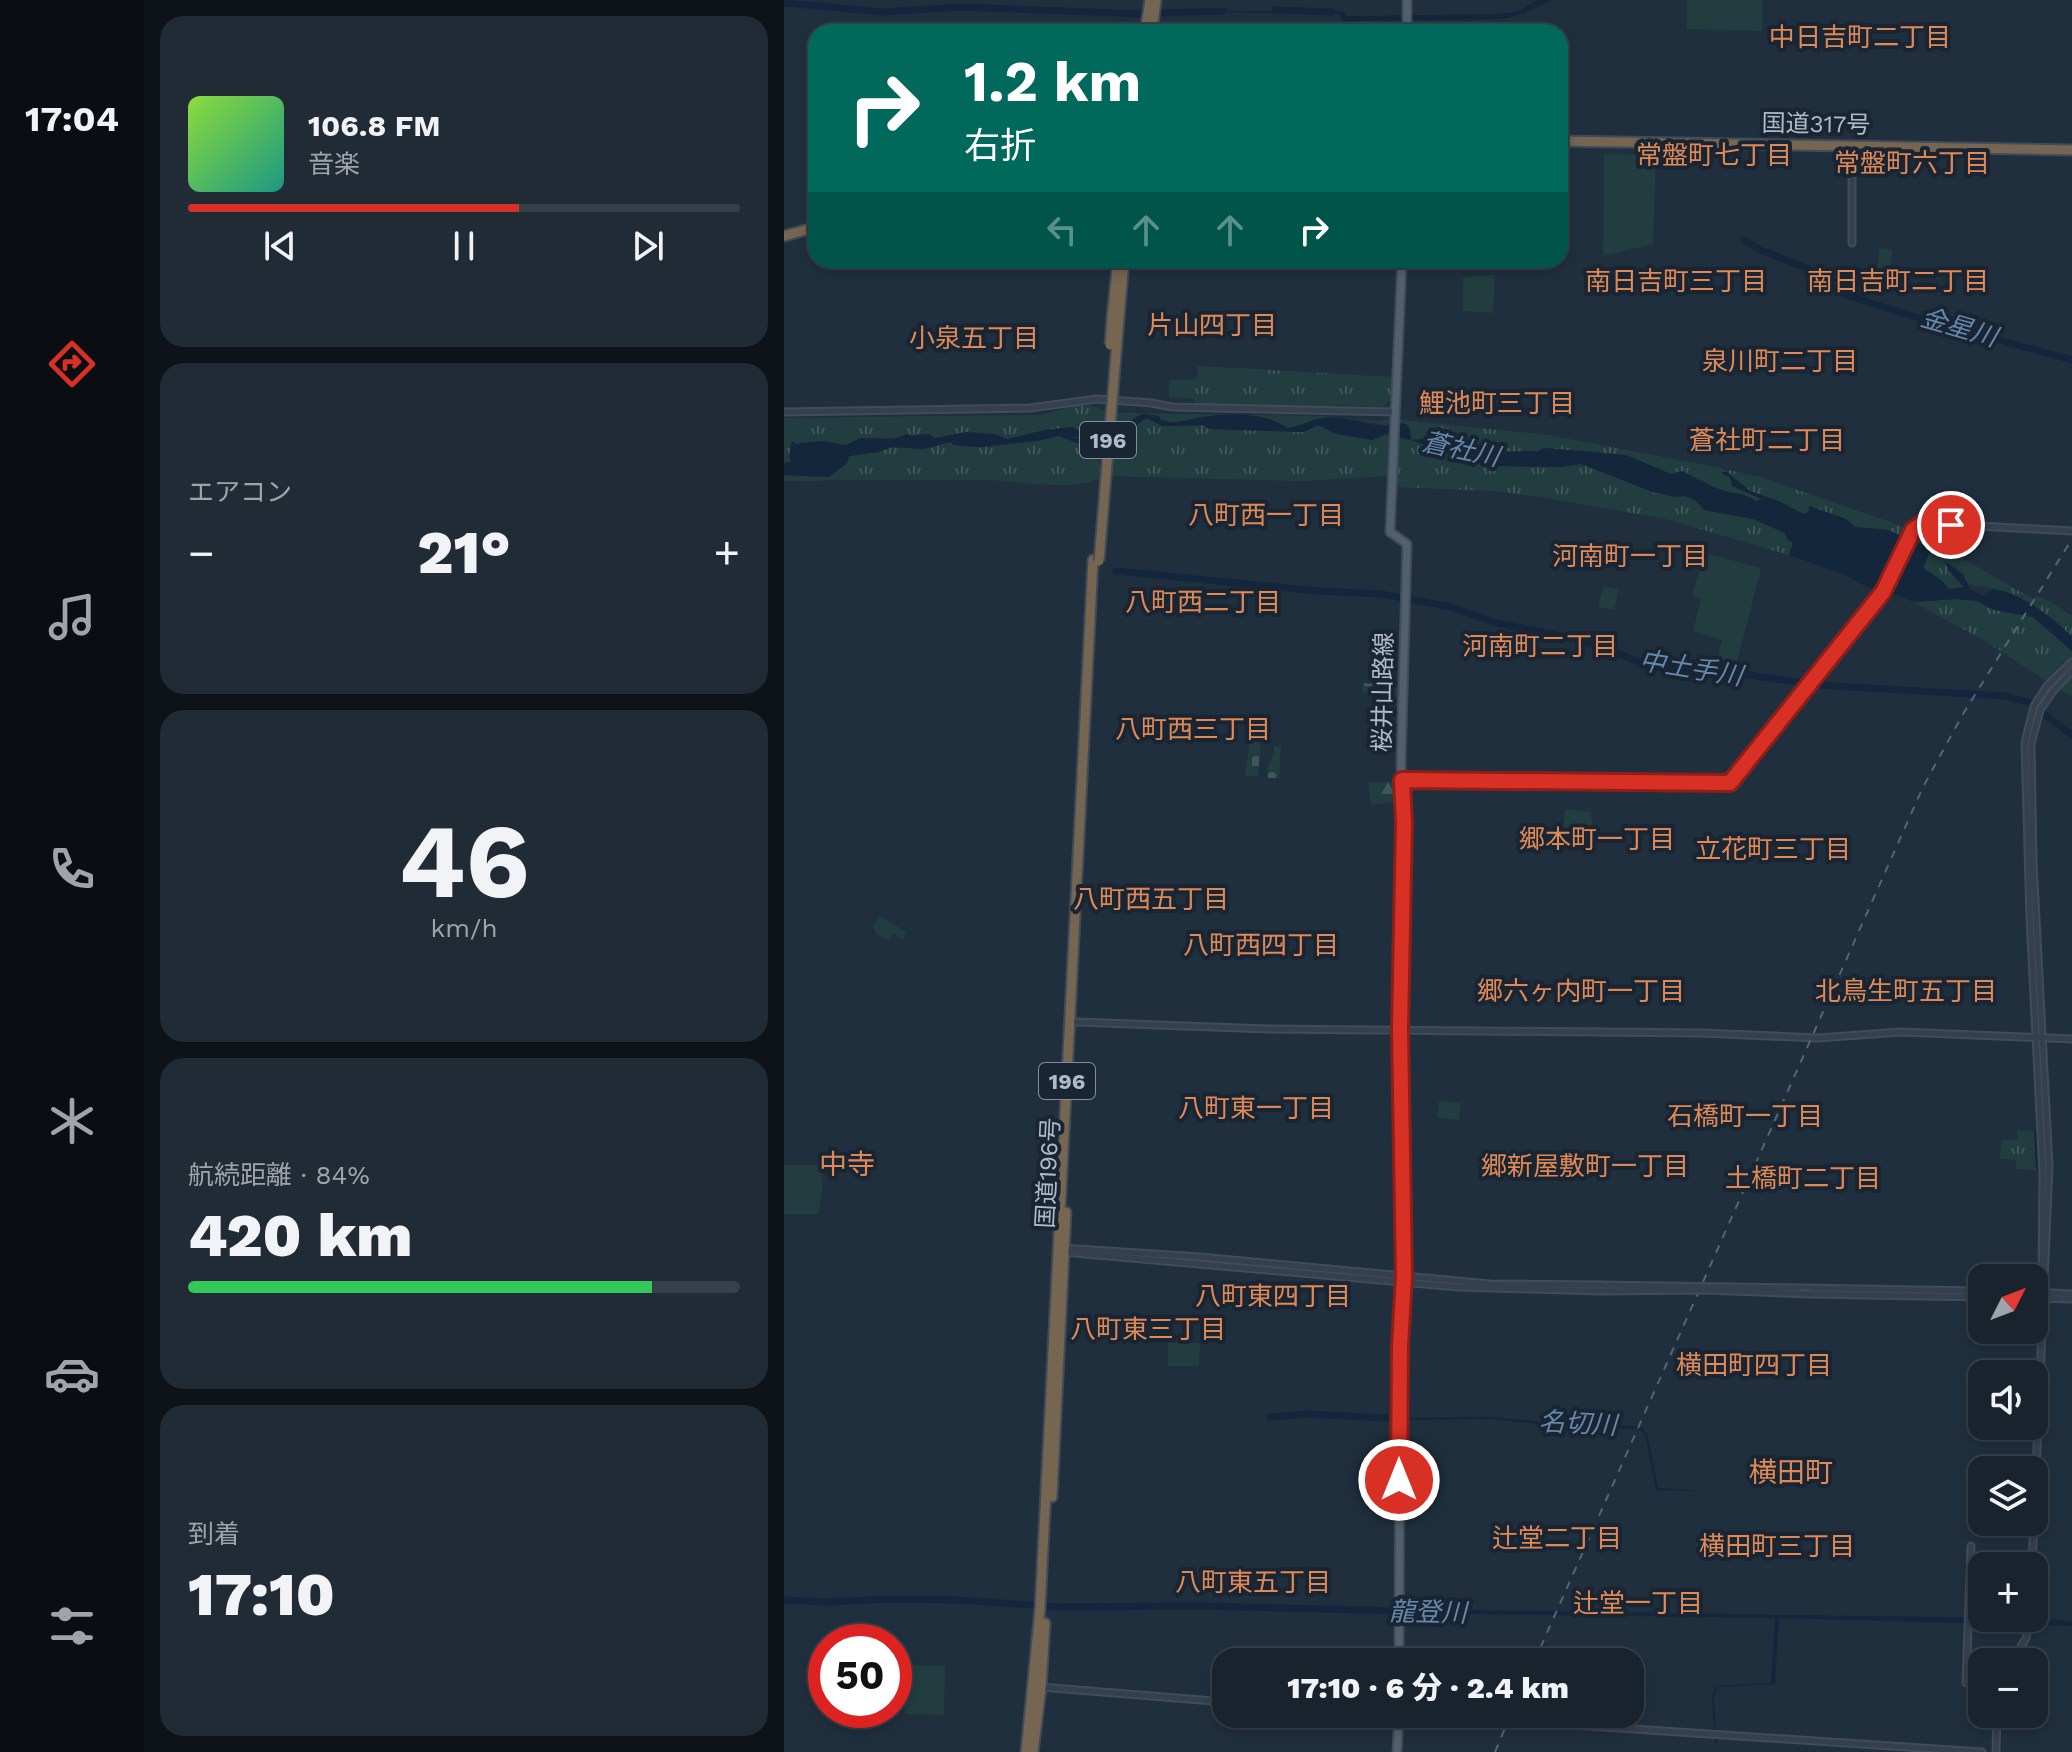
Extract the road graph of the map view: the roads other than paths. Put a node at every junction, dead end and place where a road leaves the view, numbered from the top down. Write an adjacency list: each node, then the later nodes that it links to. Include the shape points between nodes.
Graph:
1 (1150, 0): 4 (highway)
2 (1156, 0): 5 (highway)
3 (1407, 0): 6 (main road)
4 (1146, 24)
5 (1153, 24)
6 (1407, 24)
7 (1568, 141): 8 (highway, 国道317号)
8 (1852, 145): 9 (highway, 国道317号); 12 (street)
9 (2072, 150)
10 (808, 229): 11 (highway)
11 (784, 236)
12 (1852, 243)
13 (1118, 268): 16 (highway, 国道196号 / 196)
14 (1123, 268): 16 (highway, 国道196号 / 196)
15 (1402, 268): 18 (main road, 桜井山路線)
16 (1115, 318): 20 (highway, 国道196号 / 196, bridge)
17 (784, 412): 18 (street, via 1030,408 1097,399)
18 (1394, 416): 24 (main road, 桜井山路線, via 1390,532 1407,544)
19 (2072, 531): 24 (street, via 1923,523 1913,530 1883,592 1730,783)
20 (1096, 561): 25 (highway, 国道196号 / 196); 29 (highway, 国道196号 / 196)
21 (2072, 662): 23 (street)
22 (2072, 671): 23 (street)
23 (2050, 688): 27 (street, via 2031,744)
24 (1402, 780): 26 (main road, 桜井山路線)
25 (1076, 1022): 26 (street); 29 (highway, 国道196号 / 196)
26 (1400, 1029): 27 (street); 31 (main road, 桜井山路線)
27 (2039, 1037): 28 (street); 30 (street, via 2049,1166)
28 (2072, 1039)
29 (1062, 1250): 31 (street); 42 (highway, 国道196号 / 196)
30 (2044, 1264)
31 (1403, 1279): 32 (street, via 1490,1289); 40 (main road, 桜井山路線)
32 (1600, 1288): 33 (street, bridge); 34 (street, bridge)
33 (1968, 1294)
34 (1968, 1294)
35 (2048, 1294): 36 (street)
36 (2072, 1296)
37 (2041, 1344): 38 (street)
38 (2038, 1456)
39 (1971, 1546): 41 (street)
40 (1399, 1648)
41 (1966, 1683)
42 (1037, 1687): 43 (street); 47 (highway, 国道196号 / 196); 48 (highway, 国道196号 / 196)
43 (1212, 1701)
44 (1398, 1728): 49 (main road)
45 (1619, 1728): 50 (street, bridge)
46 (1997, 1728): 51 (street)
47 (1026, 1752)
48 (1033, 1752)
49 (1397, 1752)
50 (1982, 1752)
51 (1996, 1752)

